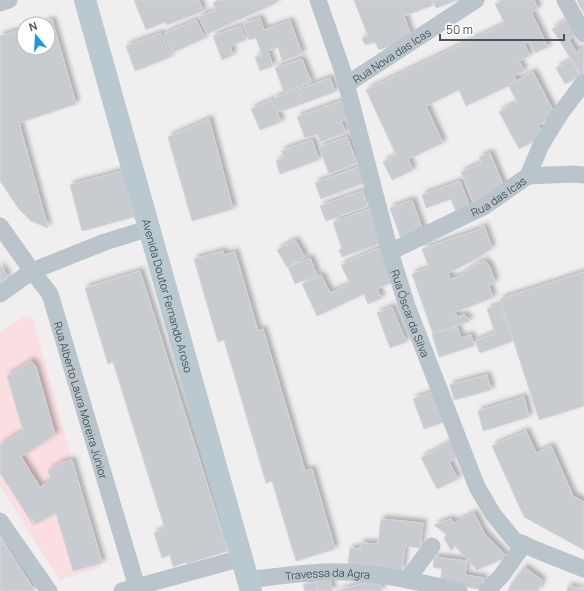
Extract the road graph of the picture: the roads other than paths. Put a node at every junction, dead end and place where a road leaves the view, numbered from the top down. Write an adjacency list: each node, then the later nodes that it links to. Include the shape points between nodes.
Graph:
1 (9, 0): 6 (street)
2 (85, 0): 13 (main road, Avenida Doutor Fernando Aroso)
3 (318, 0): 9 (street, Rua Óscar da Silva)
4 (476, 0): 9 (street, Rua Nova das Icas)
5 (565, 0): 7 (street)
6 (0, 3)
7 (584, 34)
8 (584, 82): 11 (street, Rua das Icas, via 541,145)
9 (347, 84): 14 (street, Rua Óscar da Silva)
10 (584, 175): 11 (street)
11 (528, 176): 14 (street, Rua das Icas, via 485,206)
12 (0, 226): 15 (street, Rua Alberto Laura Moreira Júnior)
13 (150, 228): 15 (street, via 105,242); 20 (main road, Avenida Doutor Fernando Aroso)
14 (390, 252): 18 (street, Rua Óscar da Silva, via 407,306 477,487 493,514 514,540)
15 (32, 271): 16 (street); 24 (street, Rua Alberto Laura Moreira Júnior, via 50,294)
16 (0, 294)
17 (0, 521): 25 (street)
18 (524, 544): 21 (street, Rua Óscar da Silva); 27 (street)
19 (432, 546): 22 (street)
20 (242, 558): 23 (main road, Avenida Doutor Fernando Aroso); 24 (street)
21 (584, 569)
22 (415, 584): 23 (street, Travessa da Agra, via 380,575 324,572); 26 (street, Travessa da Agra)
23 (249, 585)
24 (130, 589)
25 (49, 591)
26 (459, 591)
27 (487, 591)

